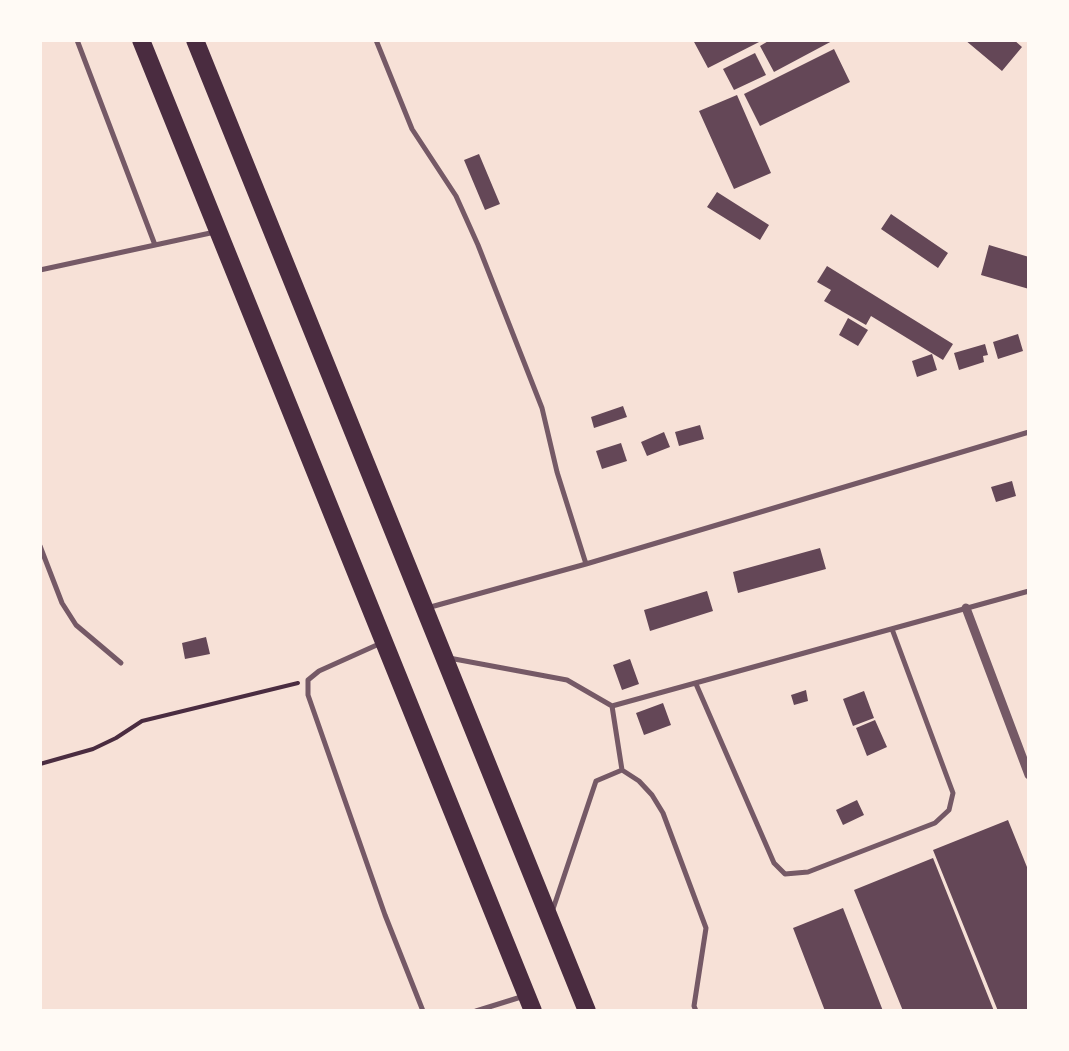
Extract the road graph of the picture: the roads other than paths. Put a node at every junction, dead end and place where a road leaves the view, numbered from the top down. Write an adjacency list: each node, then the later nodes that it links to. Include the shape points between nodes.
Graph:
1 (77, 40): 6 (lane)
2 (141, 40): 5 (highway)
3 (195, 40): 12 (highway)
4 (376, 40): 10 (lane, via 412,129 456,196 478,245 542,408)
5 (218, 232): 6 (lane); 15 (highway)
6 (155, 245): 7 (lane)
7 (40, 270)
8 (1029, 432): 10 (lane)
9 (40, 546): 17 (lane, via 76,625)
10 (586, 564): 12 (lane)
11 (1029, 590): 13 (lane)
12 (426, 608): 16 (highway)
13 (966, 608): 14 (lane); 21 (street)
14 (892, 628): 18 (lane); 18 (lane, via 953,793 949,810 936,823 808,872 785,874 774,862)
15 (384, 642): 23 (highway); 24 (lane, via 319,671 308,680 308,695)
16 (446, 658): 19 (lane, via 567,680); 22 (highway)
17 (121, 664)
18 (695, 683): 19 (lane)
19 (612, 706): 20 (lane)
20 (622, 770): 22 (lane, via 596,781); 27 (lane, via 663,813 706,928)
21 (1029, 775)
22 (550, 918): 26 (highway)
23 (530, 1003): 25 (lane)
24 (423, 1011)
25 (476, 1011)
26 (587, 1011)
27 (696, 1011)

